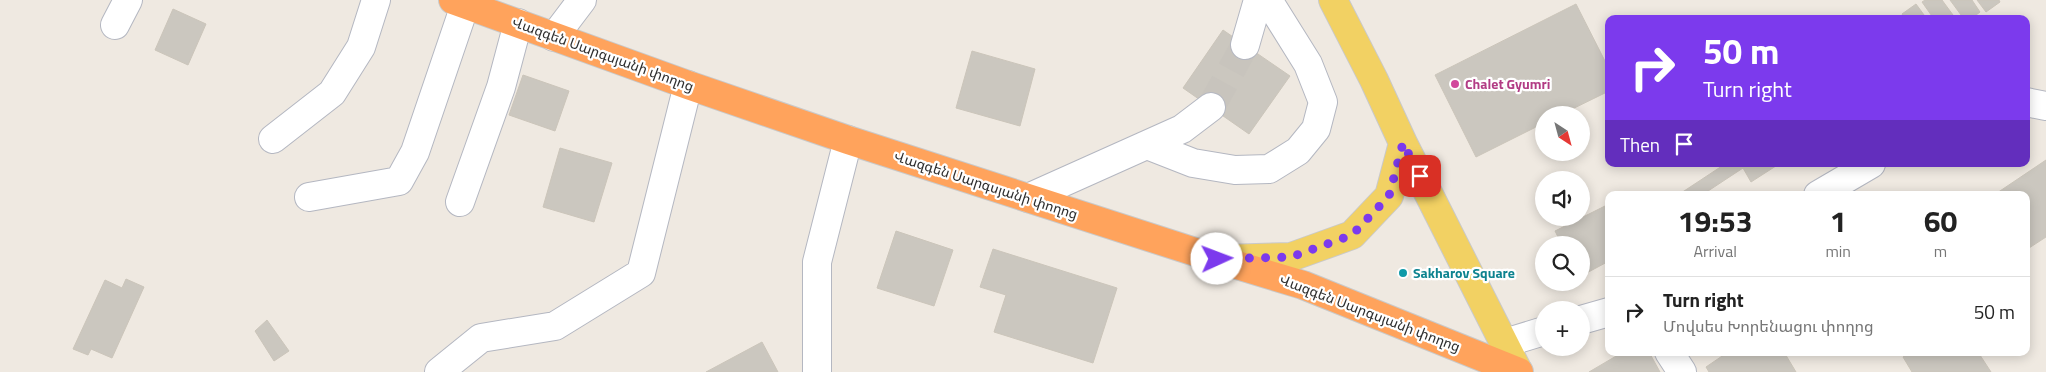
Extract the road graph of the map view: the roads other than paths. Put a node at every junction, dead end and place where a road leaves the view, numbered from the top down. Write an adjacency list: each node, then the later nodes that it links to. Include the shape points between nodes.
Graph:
1 (128, 0): 9 (street)
2 (376, 0): 16 (street, via 361,47 332,93)
3 (582, 0): 10 (street)
4 (1258, 0): 11 (street)
5 (1268, 0): 19 (street, via 1308,64 1323,102 1316,128 1298,151 1269,169 1235,170 1193,162)
6 (1333, 0): 18 (main road)
7 (459, 2): 8 (highway, Վազգեն Սարգսյանի փողոց); 22 (street, via 415,152 399,181)
8 (518, 23): 10 (highway, Վազգեն Սարգսյանի փողոց); 24 (street, via 501,87)
9 (116, 25)
10 (554, 37): 12 (highway, Վազգեն Սարգսյանի փողոց)
11 (1245, 45)
12 (688, 85): 17 (highway, Վազգեն Սարգսյանի փողոց); 31 (street, via 641,273 555,326 481,338)
13 (2030, 103): 14 (street)
14 (2046, 106)
15 (1211, 107): 19 (street, via 1182,130)
16 (273, 139)
17 (848, 140): 23 (highway, Վազգեն Սարգսյանի փողոց); 32 (street, via 817,262)
18 (1403, 143): 25 (main road, via 1389,196 1352,235 1291,257); 29 (main road)
19 (1147, 145): 23 (street)
20 (1866, 167): 21 (street)
21 (1825, 191)
22 (309, 197)
23 (1028, 198): 25 (highway, Վազգեն Սարգսյանի փողոց)
24 (460, 202)
25 (1217, 259): 33 (highway, Վազգեն Սարգսյանի փողոց, via 1303,285)
26 (1605, 313): 27 (street)
27 (1590, 317)
28 (1535, 334): 29 (street)
29 (1505, 343): 33 (main road)
30 (1672, 356): 34 (street)
31 (438, 372)
32 (817, 372)
33 (1518, 372)
34 (1682, 372)

